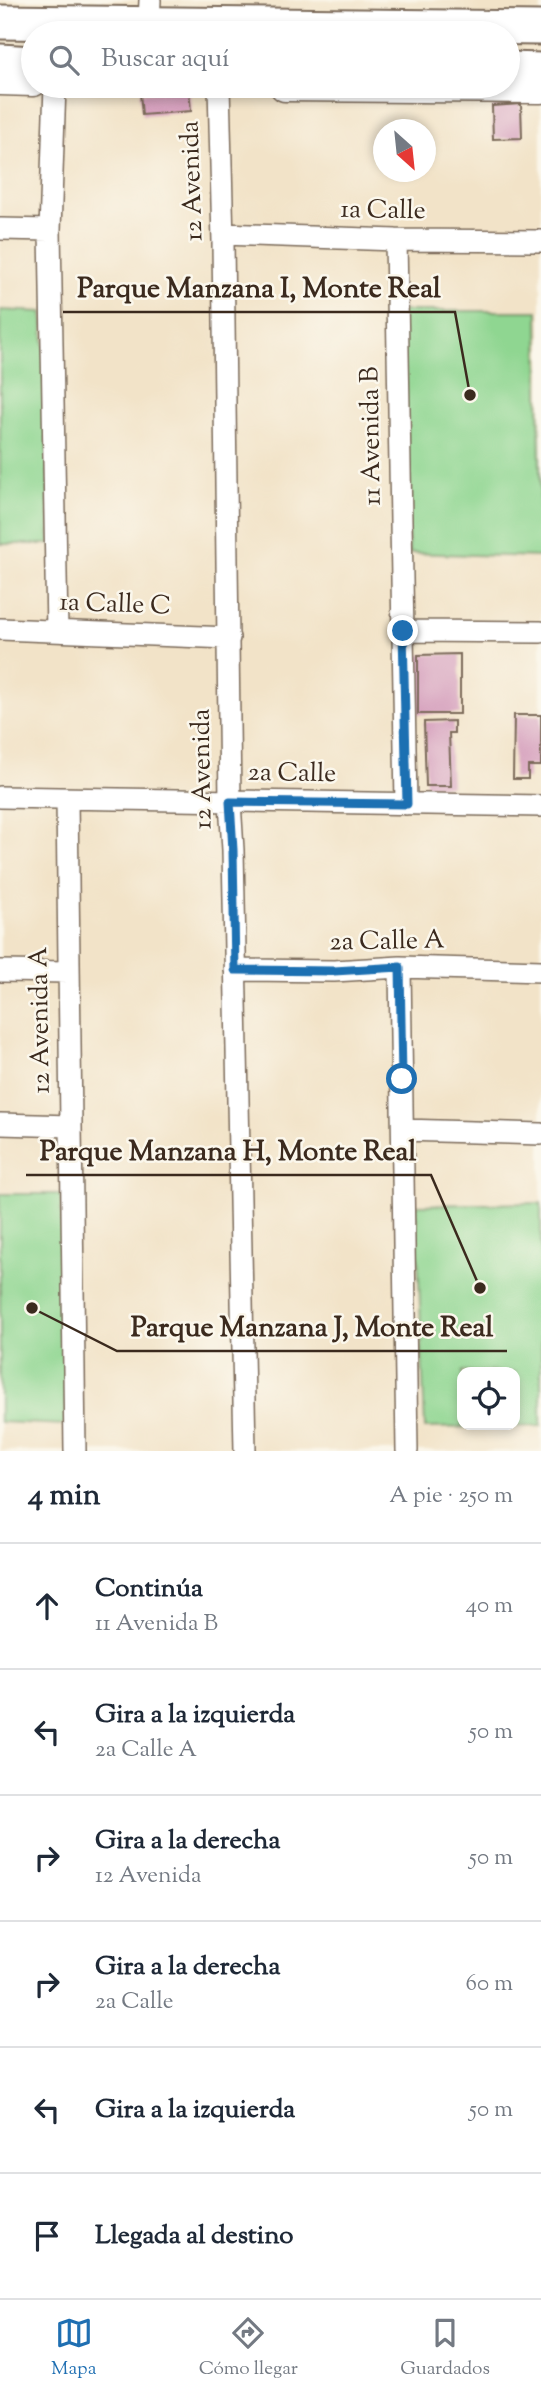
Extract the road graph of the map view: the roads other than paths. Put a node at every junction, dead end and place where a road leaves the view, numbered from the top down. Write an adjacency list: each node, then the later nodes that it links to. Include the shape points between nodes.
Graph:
1 (149, 12): 2 (main road); 3 (main road)
2 (370, 21)
3 (0, 22)
4 (520, 27): 5 (main road)
5 (541, 28)
6 (0, 61): 7 (main road)
7 (21, 62)
8 (0, 80): 9 (street)
9 (21, 81)
10 (55, 98): 13 (street)
11 (219, 98): 14 (street, 12 Avenida)
12 (0, 229): 13 (street)
13 (50, 230): 18 (street)
14 (223, 234): 15 (street, 1a Calle); 21 (street, 12 Avenida)
15 (396, 240): 16 (street, 1a Calle); 19 (street, 11 Avenida B)
16 (541, 241)
17 (0, 629): 18 (street, 1a Calle C)
18 (57, 631): 21 (street, 1a Calle C)
19 (403, 631): 20 (street); 25 (street, 11 Avenida B)
20 (541, 632)
21 (229, 638): 24 (street, 12 Avenida)
22 (0, 797): 23 (street, 2a Calle)
23 (66, 799): 24 (street, 2a Calle); 31 (street, 12 Avenida A)
24 (230, 802): 25 (street, 2a Calle); 28 (street, 12 Avenida)
25 (407, 804): 26 (street, 2a Calle)
26 (541, 806)
27 (400, 967): 28 (street, 2a Calle A); 30 (street, 2a Calle A); 34 (street)
28 (235, 970): 37 (street, 12 Avenida)
29 (0, 971): 31 (street)
30 (541, 971)
31 (69, 972): 33 (street, 12 Avenida A)
32 (0, 1124): 33 (street)
33 (71, 1126): 36 (street, 12 Avenida A)
34 (403, 1130): 35 (street); 38 (street)
35 (541, 1134)
36 (75, 1451)
37 (245, 1451)
38 (407, 1451)

